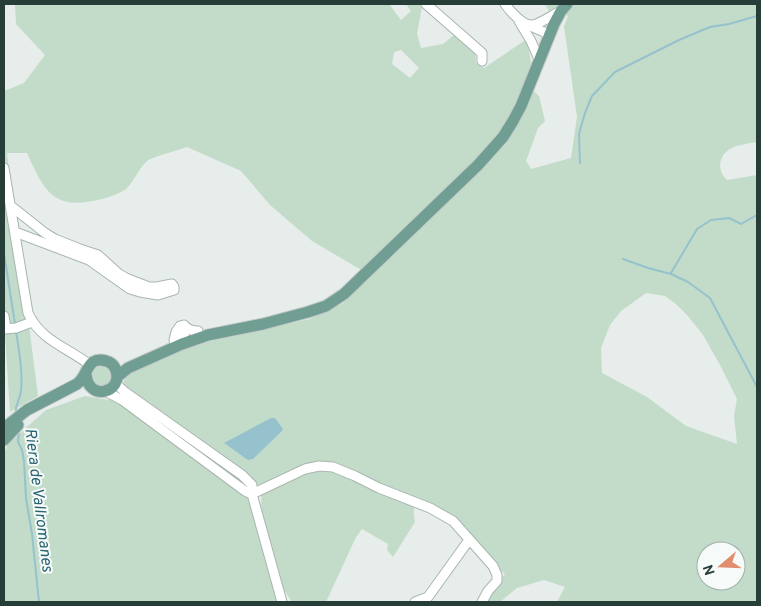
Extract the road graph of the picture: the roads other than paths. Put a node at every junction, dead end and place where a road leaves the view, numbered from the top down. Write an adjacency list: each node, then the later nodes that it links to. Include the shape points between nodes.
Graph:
1 (426, 4): 9 (street, via 482,53)
2 (504, 4): 4 (street)
3 (564, 7): 5 (street, via 532,26); 6 (main road)
4 (516, 17): 5 (street); 7 (street)
5 (526, 24): 6 (street)
6 (545, 33): 7 (street, via 534,36); 8 (main road)
7 (533, 44): 8 (street)
8 (539, 60): 17 (main road, via 514,121 484,158 344,294 326,306)
9 (482, 61)
10 (4, 168): 11 (street)
11 (9, 210): 12 (street); 13 (street)
12 (26, 218): 13 (street); 14 (street, via 55,239 98,255 128,279 149,288 172,284 174,290 158,295 130,289 89,260)
13 (15, 229): 14 (street); 15 (street)
14 (29, 236): 15 (street)
15 (18, 249): 18 (street)
16 (4, 316): 19 (street)
17 (295, 316): 20 (main road, via 240,323); 20 (main road, via 208,336)
18 (32, 322): 19 (street); 22 (street, via 45,337 80,357)
19 (5, 328)
20 (181, 336): 21 (main road, via 134,358); 23 (main road, via 128,368)
21 (111, 363): 22 (main road, via 100,360); 23 (main road, via 115,367)
22 (88, 369): 24 (main road, via 87,383); 26 (main road, via 77,384)
23 (116, 380): 25 (main road); 29 (street, via 125,392 242,475 252,485)
24 (93, 389): 25 (main road); 26 (main road, via 74,393)
25 (106, 391): 29 (street)
26 (28, 413): 27 (main road)
27 (9, 427): 28 (main road)
28 (4, 440)
29 (252, 494): 30 (street, via 305,469 333,467 430,508 453,521); 31 (street)
30 (469, 540): 32 (street, via 428,597); 33 (street, via 497,575 497,581)
31 (282, 602)
32 (416, 602)
33 (482, 602)

